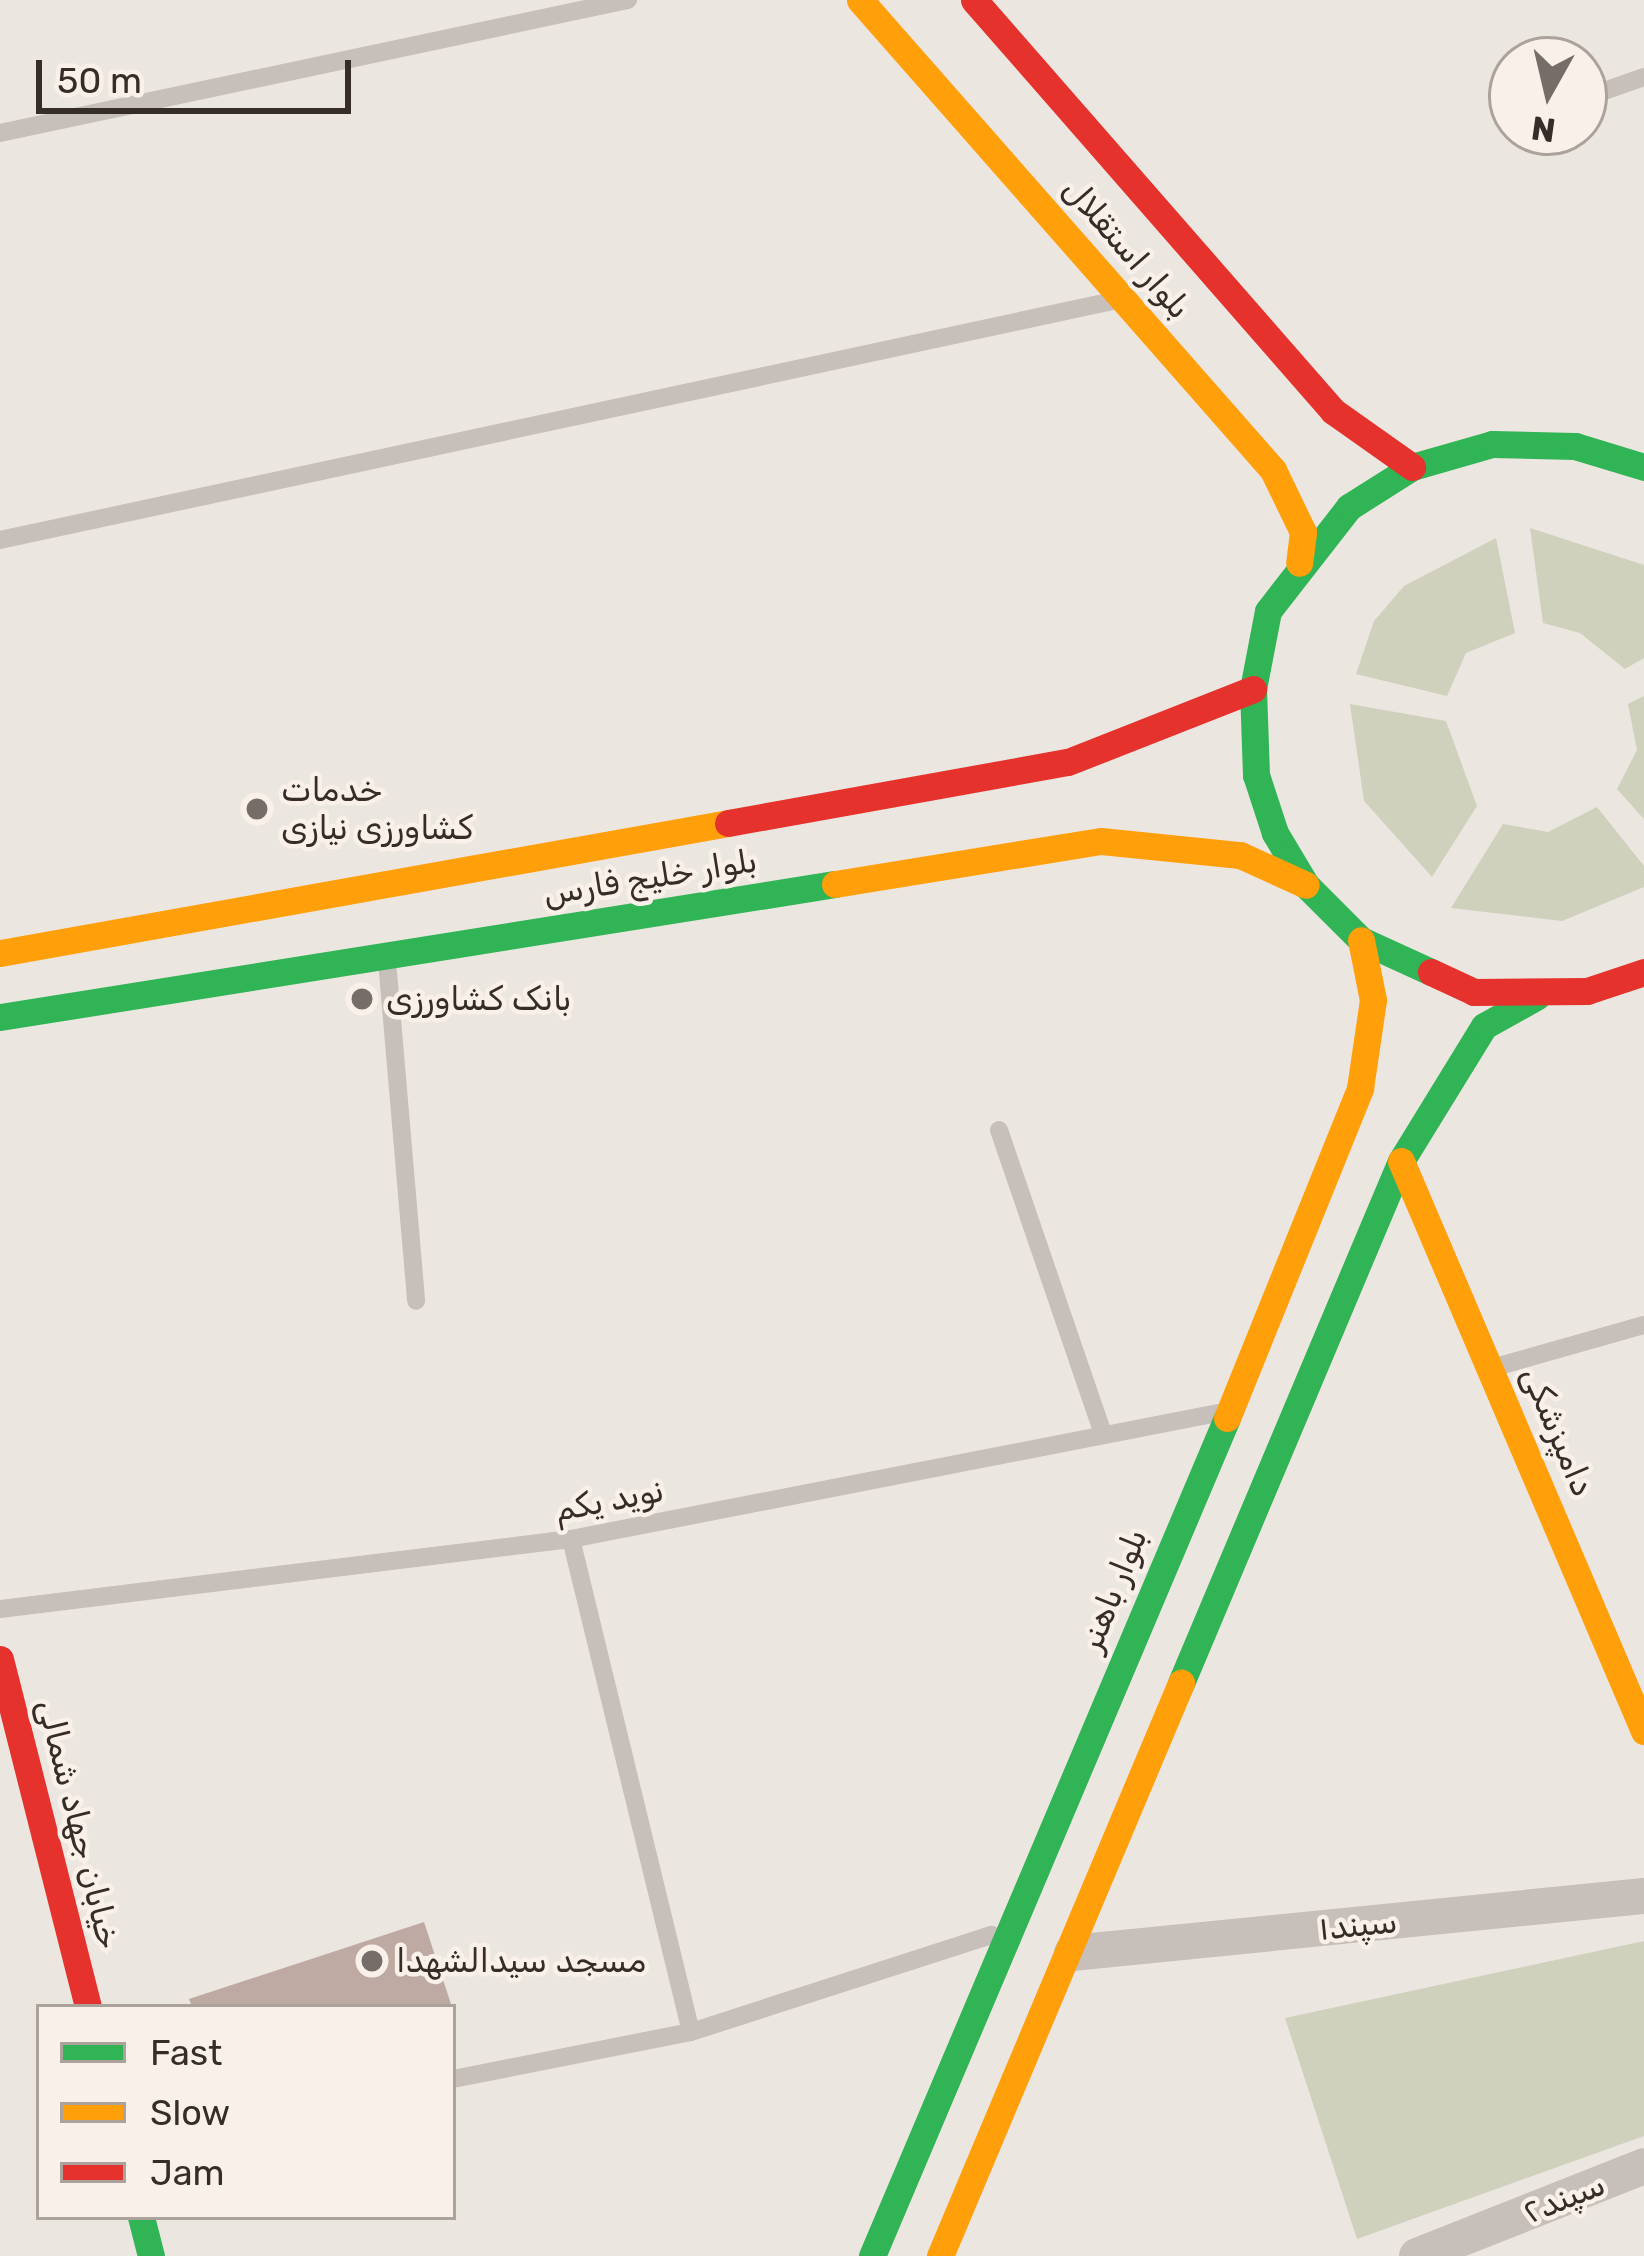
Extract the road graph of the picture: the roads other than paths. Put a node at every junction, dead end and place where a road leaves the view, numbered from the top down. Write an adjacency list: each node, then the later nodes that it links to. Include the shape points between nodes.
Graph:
1 (628, 0): 6 (lane)
2 (860, 0): 7 (main road, بلوار استقلال)
3 (974, 0): 10 (main road, بلوار استقلال, via 1333,412)
4 (1644, 77): 5 (lane)
5 (1608, 90)
6 (0, 133)
7 (1124, 299): 12 (lane); 13 (main road, بلوار استقلال, via 1274,470 1303,532)
8 (1575, 446): 9 (main road); 10 (main road, via 1492,444); 11 (main road)
9 (1644, 452)
10 (1412, 467): 13 (main road, via 1349,507)
11 (1644, 467)
12 (0, 540)
13 (1299, 562): 14 (main road, via 1268,611)
14 (1253, 689): 15 (main road, via 1256,775); 17 (main road, بلوار خلیج فارس, via 1068,762)
15 (1306, 885): 16 (main road); 18 (main road, بلوار خلیج فارس, via 1240,855 1101,841)
16 (1361, 940): 20 (main road, via 1415,973); 24 (main road, بلوار باهنر, via 1373,1000 1360,1088)
17 (0, 953)
18 (386, 956): 21 (main road, بلوار خلیج فارس); 26 (lane)
19 (1644, 972): 20 (main road)
20 (1537, 997): 23 (main road, via 1484,1026)
21 (0, 1017)
22 (999, 1130): 30 (lane)
23 (1401, 1161): 25 (main road); 28 (main road, دامپزشکی)
24 (1325, 1185): 25 (main road); 29 (main road, بلوار باهنر)
25 (1381, 1205): 37 (main road)
26 (416, 1301)
27 (1644, 1325): 28 (lane)
28 (1492, 1368): 34 (main road, دامپزشکی)
29 (1223, 1413): 30 (lane, نوید یکم); 36 (main road, بلوار باهنر)
30 (1102, 1430): 31 (lane, نوید یکم)
31 (572, 1539): 32 (lane, نوید یکم); 39 (lane)
32 (0, 1609)
33 (0, 1659): 38 (main road, خیابان جهاد شمالی)
34 (1642, 1721)
35 (1644, 1896): 37 (street, سپند۱)
36 (1008, 1930): 37 (main road); 39 (lane); 44 (main road, بلوار باهنر)
37 (1072, 1953): 45 (main road)
38 (87, 2004)
39 (691, 2032): 40 (lane)
40 (456, 2078)
41 (1644, 2166): 46 (street, سپند۲)
42 (142, 2220): 43 (main road)
43 (151, 2256)
44 (872, 2256)
45 (940, 2256)
46 (1417, 2256)

